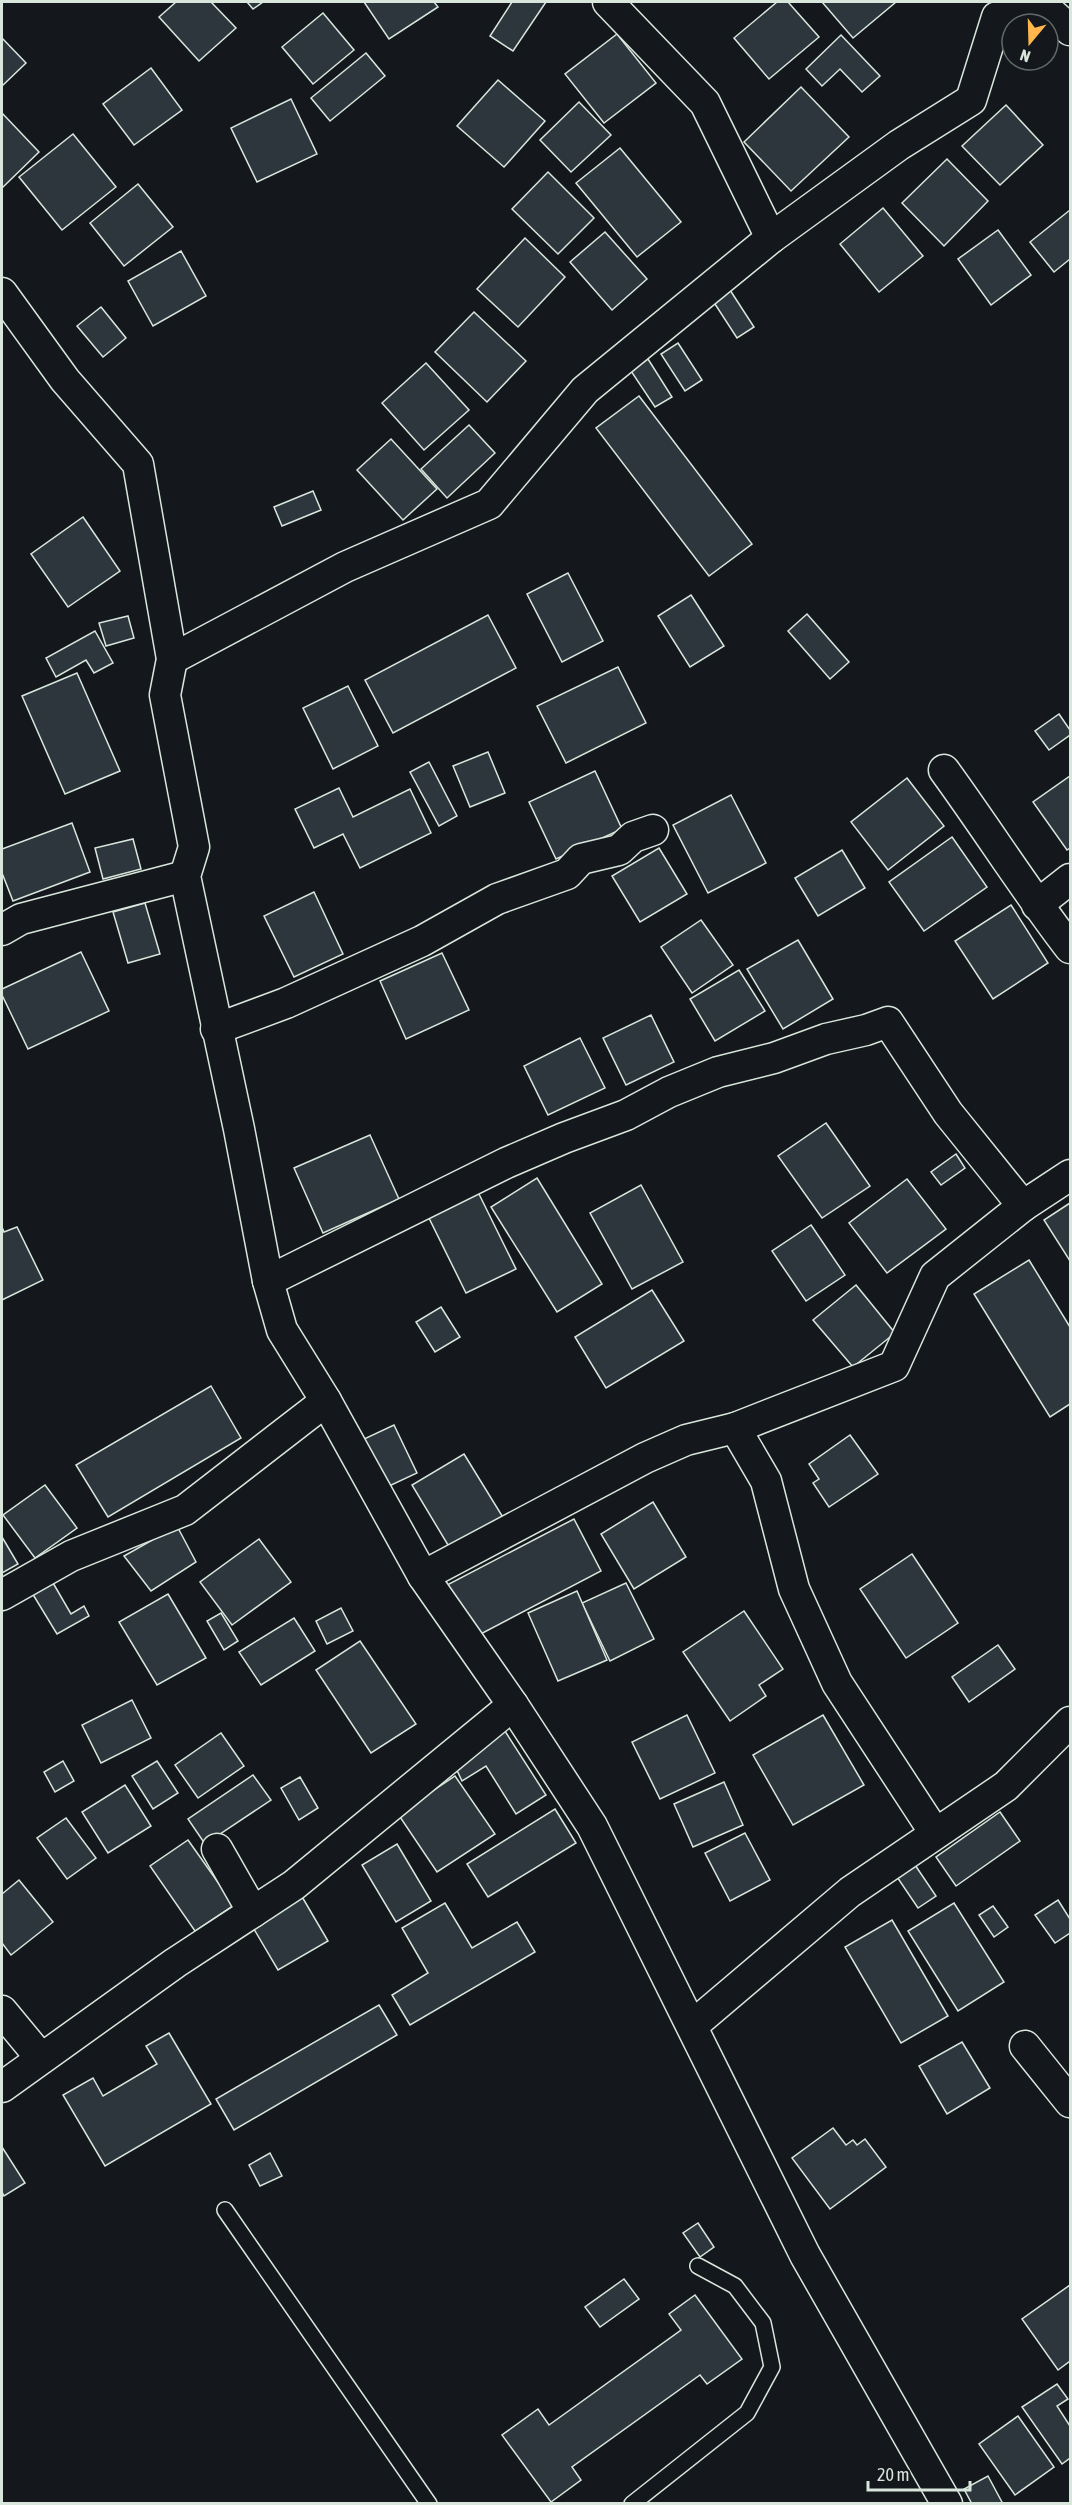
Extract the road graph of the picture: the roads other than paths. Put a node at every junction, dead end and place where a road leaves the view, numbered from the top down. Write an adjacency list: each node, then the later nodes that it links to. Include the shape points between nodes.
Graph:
1 (609, 2): 4 (street, via 705,103)
2 (1040, 3): 3 (street); 4 (street, via 997,17 971,100 899,146)
3 (1071, 30)
4 (771, 238): 6 (street, via 585,390 489,504 345,567)
5 (2, 293): 6 (street, via 65,380 138,464)
6 (172, 659): 9 (street, via 165,695 194,847)
7 (944, 770): 11 (street)
8 (653, 830): 14 (street, via 633,837 619,850 581,859 567,874 497,899 412,946 286,1003)
9 (185, 876): 12 (street, via 21,919); 14 (street)
10 (1071, 879): 11 (street)
11 (1037, 905): 13 (street)
12 (2, 930)
13 (1071, 948)
14 (216, 1029): 17 (street)
15 (1071, 1175): 16 (street)
16 (1023, 1206): 17 (street, via 948,1113 888,1022 708,1076 669,1092 626,1115 506,1163); 19 (street, via 935,1276 894,1366)
17 (268, 1281): 18 (street, via 282,1330)
18 (326, 1401): 20 (street); 21 (street, via 185,1510 71,1556)
19 (735, 1428): 20 (street, via 686,1440 645,1458); 24 (street, via 766,1481 794,1588 837,1683)
20 (423, 1576): 22 (street)
21 (2, 1595)
22 (513, 1705): 26 (street, via 294,1886); 28 (street, via 592,1826)
23 (1071, 1722): 24 (street, via 1006,1786)
24 (935, 1833): 28 (street, via 850,1892)
25 (216, 1849): 26 (street)
26 (253, 1912): 30 (street)
27 (2, 2011): 30 (street)
28 (692, 2026): 37 (street, via 805,2255)
29 (1024, 2046): 32 (street)
30 (40, 2057): 31 (street)
31 (2, 2087)
32 (1071, 2102)
33 (225, 2211): 35 (lane)
34 (698, 2266): 36 (lane, via 735,2286 763,2324 772,2367 747,2413)
35 (429, 2504)
36 (632, 2504)
37 (947, 2504)

